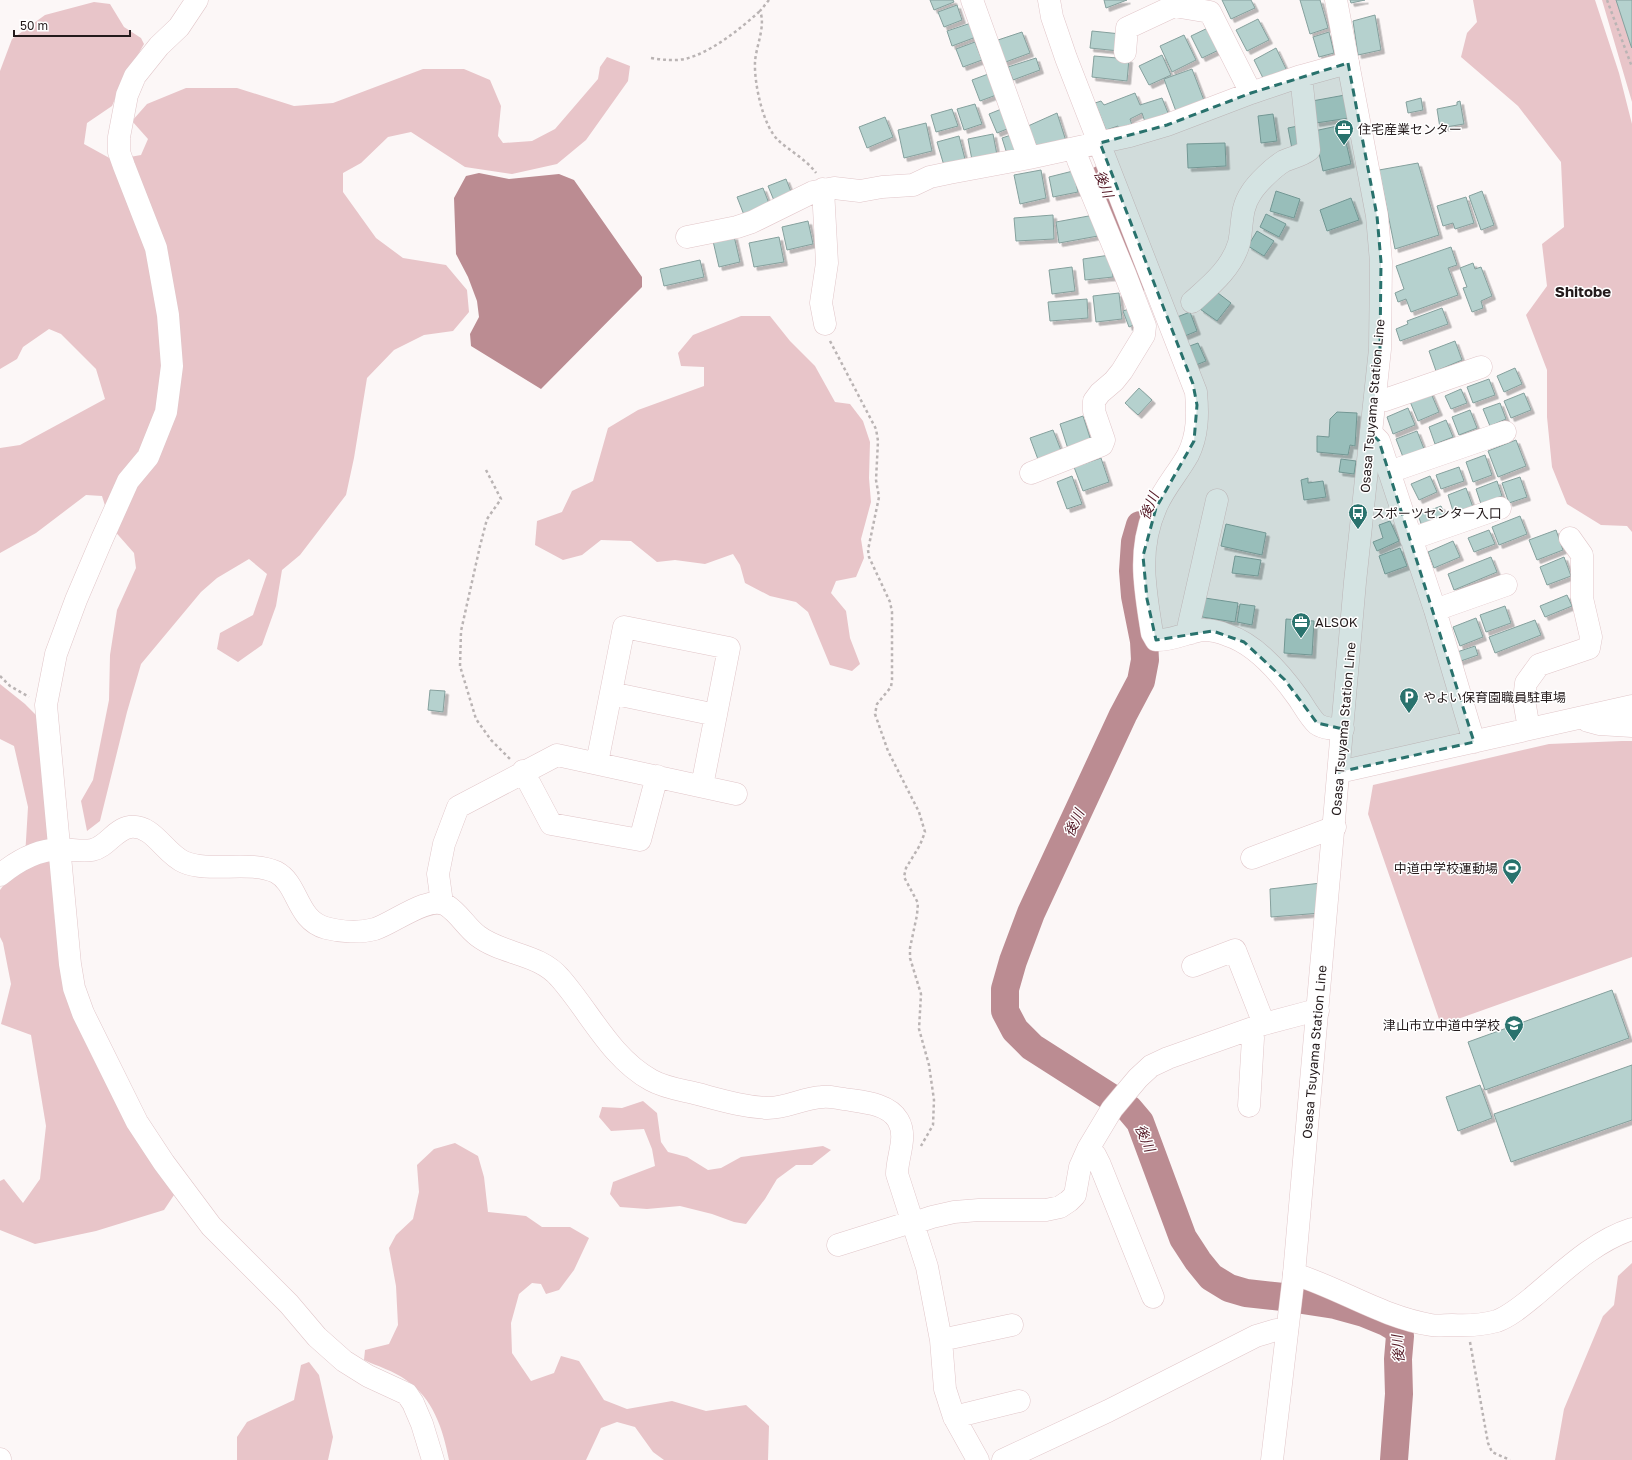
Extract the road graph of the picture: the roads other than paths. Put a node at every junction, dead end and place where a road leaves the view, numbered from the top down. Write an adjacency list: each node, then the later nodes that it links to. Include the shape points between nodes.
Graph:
1 (197, 0): 43 (street, via 179,27 159,46 135,76 119,137 119,152 156,248 162,276 172,366 166,412 148,457 128,481 79,593 56,654 46,705)
2 (972, 0): 10 (street)
3 (1049, 0): 9 (street)
4 (1336, 0): 6 (street, Osasa Tsuyama Station Line)
5 (1125, 52): 8 (street, via 1128,28 1174,6 1210,12)
6 (1348, 63): 7 (street); 16 (street, Osasa Tsuyama Station Line, via 1377,216 1381,262 1380,333)
7 (1302, 76): 8 (street); 13 (street, via 1309,150 1284,162 1264,178 1252,192 1244,206 1239,242 1233,258 1216,280)
8 (1251, 93): 9 (street, via 1167,125)
9 (1089, 145): 10 (street); 20 (street, via 1078,160 1126,274 1145,326 1144,335 1122,371 1094,401 1094,411 1104,440 1102,445); 27 (street, via 1196,392 1197,418 1194,441 1156,508 1143,556 1146,599 1152,633 1156,640)
10 (1029, 158): 11 (street, via 949,173 913,185 860,191 834,188)
11 (823, 190): 12 (street, via 752,222); 14 (street, via 827,263 821,303)
12 (688, 237)
13 (1192, 302)
14 (825, 324)
15 (1482, 367): 16 (street, via 1385,400)
16 (1375, 400): 18 (street, Osasa Tsuyama Station Line)
17 (1505, 432): 19 (street)
18 (1371, 433): 19 (street, via 1379,441); 33 (street, Osasa Tsuyama Station Line)
19 (1389, 472): 24 (street)
20 (1031, 473)
21 (1218, 500): 27 (street, via 1189,624)
22 (1500, 508): 24 (street)
23 (1570, 538): 34 (street, via 1582,555 1582,598 1591,637 1589,648 1539,665 1526,683 1524,700)
24 (1412, 539): 26 (street)
25 (1506, 585): 26 (street)
26 (1435, 610): 35 (street)
27 (1191, 633): 33 (street, via 1212,631 1244,642 1285,680 1316,723 1330,729)
28 (611, 693): 30 (street); 30 (street, via 624,627 722,646 729,648); 36 (street)
29 (1632, 706): 31 (street)
30 (716, 715): 40 (street)
31 (1576, 718): 32 (street, via 1599,724); 34 (street)
32 (1632, 726)
33 (1343, 729): 38 (street, Osasa Tsuyama Station Line)
34 (1529, 729): 35 (street)
35 (1474, 742): 38 (street)
36 (597, 764): 37 (street, via 557,755); 39 (street)
37 (523, 771): 39 (street, via 551,824 640,840); 46 (street, via 458,807 444,844 438,874)
38 (1339, 772): 42 (street, Osasa Tsuyama Station Line)
39 (657, 776): 40 (street)
40 (702, 786): 41 (street)
41 (736, 794)
42 (1335, 827): 44 (street); 48 (street, Osasa Tsuyama Station Line)
43 (59, 849): 45 (street, via 32,854); 46 (street, via 93,850 124,829 141,829 185,863 262,868 279,873 289,885 301,908 315,924 352,932 374,929 410,911 433,903); 63 (street, via 74,988 83,1013 137,1122 164,1163 212,1226 290,1304 317,1337 344,1361 368,1376 407,1394 422,1424)
44 (1252, 858)
45 (0, 875)
46 (442, 903): 52 (street, via 452,909 478,936 498,947 544,964 559,976 618,1054 639,1073 659,1085 741,1105 769,1108 788,1106 824,1096 872,1104 889,1111 898,1120 903,1132 897,1174)
47 (1193, 966): 49 (street, via 1235,950)
48 (1318, 1011): 49 (street); 55 (street, Osasa Tsuyama Station Line)
49 (1257, 1026): 50 (street, via 1253,1038); 51 (street, via 1151,1066 1118,1102)
50 (1249, 1106)
51 (1088, 1149): 52 (street, via 1080,1166 1075,1195 1060,1207 1046,1210 954,1212); 56 (street, via 1100,1165)
52 (914, 1223): 54 (street); 59 (street, via 927,1267)
53 (1632, 1229): 55 (street, via 1616,1234 1595,1247 1519,1309 1498,1320 1482,1324 1431,1325 1378,1309 1313,1280)
54 (838, 1245)
55 (1293, 1279): 57 (street, Osasa Tsuyama Station Line)
56 (1153, 1297)
57 (1288, 1321): 62 (street, via 1276,1330 1256,1336 1108,1411); 66 (street, Osasa Tsuyama Station Line)
58 (1012, 1325): 59 (street)
59 (941, 1340): 61 (street, via 945,1389)
60 (1019, 1401): 61 (street)
61 (954, 1417): 64 (street)
62 (1029, 1455): 65 (street)
63 (433, 1460)
64 (978, 1460)
65 (1003, 1460)
66 (1272, 1460)

